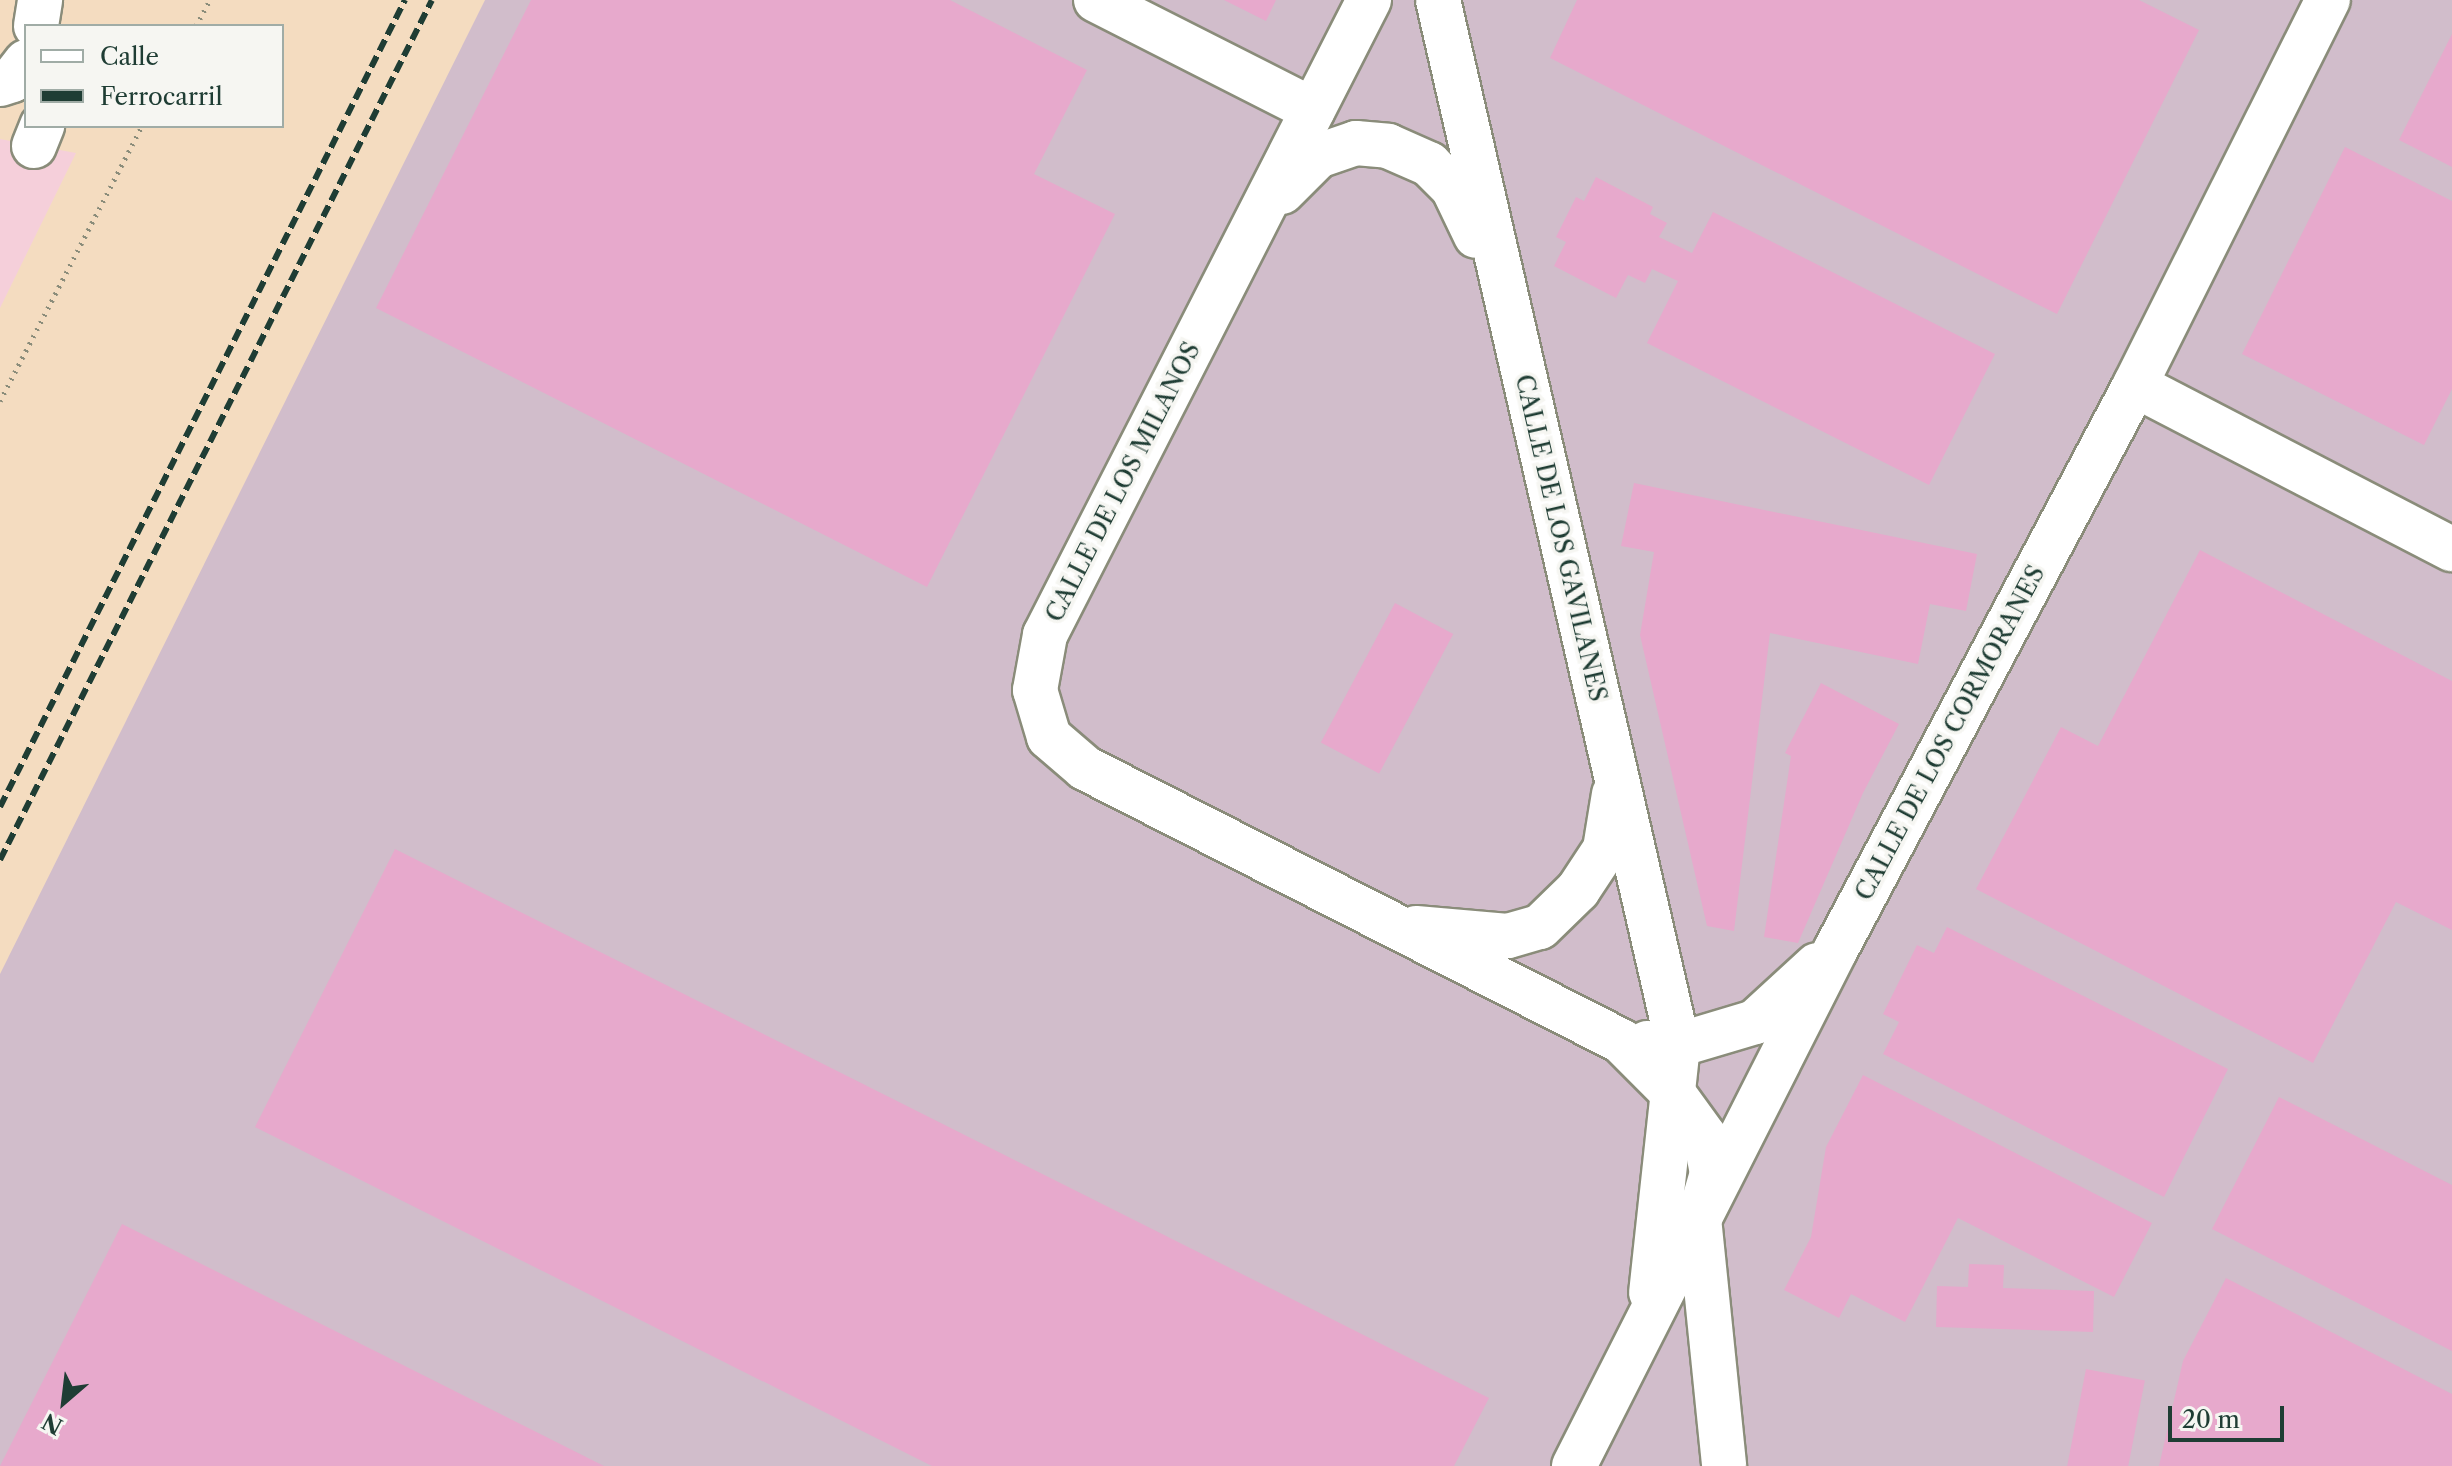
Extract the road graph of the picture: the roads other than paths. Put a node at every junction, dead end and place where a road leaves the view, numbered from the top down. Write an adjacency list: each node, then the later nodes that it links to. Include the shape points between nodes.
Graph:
1 (40, 0): 6 (street)
2 (1096, 0): 7 (street)
3 (1369, 0): 7 (street, CALLE DE LOS MILANOS)
4 (1438, 0): 9 (street, CALLE DE LOS GAVILANES)
5 (2328, 0): 10 (street, CALLE DE LOS CORMORANES)
6 (36, 24)
7 (1313, 110): 8 (street, CALLE DE LOS MILANOS)
8 (1258, 217): 9 (street, CALLE DE LOS GAVILANES, via 1318,156 1356,143 1388,146 1429,164 1453,188); 13 (street, CALLE DE LOS MILANOS, via 1045,635 1035,690 1049,737 1085,768)
9 (1506, 296): 12 (street, CALLE DE LOS GAVILANES)
10 (2135, 385): 11 (street); 14 (street, CALLE DE LOS CORMORANES)
11 (2452, 549)
12 (1617, 780): 13 (street, CALLE DE LOS GAVILANES, via 1605,849 1578,890 1540,927 1508,936); 16 (street, CALLE DE LOS GAVILANES)
13 (1395, 926): 15 (street, CALLE DE LOS MILANOS)
14 (1836, 949): 16 (street, via 1755,1022); 18 (street, CALLE DE LOS CORMORANES)
15 (1621, 1041): 16 (street); 17 (street)
16 (1678, 1045): 17 (street, CALLE DE LOS GAVILANES)
17 (1673, 1093): 18 (street, via 1705,1137 1712,1173); 19 (street, CALLE DE LOS GAVILANES)
18 (1699, 1218): 19 (street, CALLE DE LOS CORMORANES); 21 (street)
19 (1649, 1319): 20 (street, CALLE DE LOS CORMORANES)
20 (1574, 1466)
21 (1724, 1466)

